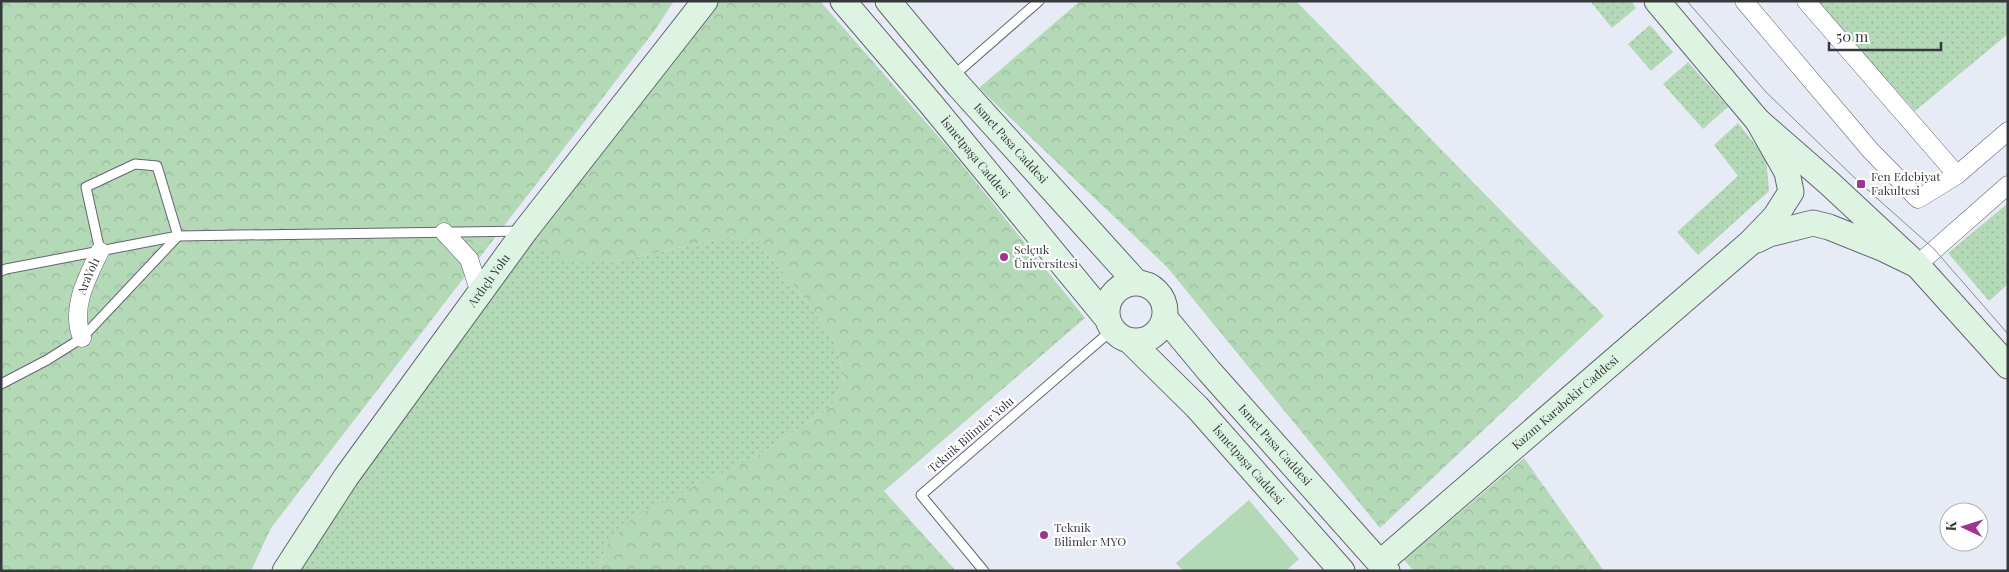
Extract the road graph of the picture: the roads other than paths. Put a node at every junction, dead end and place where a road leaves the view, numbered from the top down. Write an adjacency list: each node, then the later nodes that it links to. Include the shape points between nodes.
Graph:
1 (706, 1): 16 (street, Ardıçlı Yolu)
2 (843, 1): 26 (street, İsmetpaşa Caddesi)
3 (888, 1): 8 (street, Ismet Pasa Caddesi)
4 (1039, 1): 8 (lane)
5 (1658, 1): 9 (street)
6 (1744, 1): 11 (street, via 1871,151 1918,199)
7 (1806, 1): 11 (street)
8 (952, 77): 23 (street, Ismet Pasa Caddesi)
9 (1758, 121): 12 (street); 14 (street, via 1787,172)
10 (2008, 131): 11 (street)
11 (1957, 175)
12 (1829, 183): 14 (street, via 1823,178 1807,177 1800,180); 15 (street, via 1834,189 1836,205 1827,218); 21 (street)
13 (2008, 185): 21 (street)
14 (1791, 192): 15 (street, via 1790,207 1794,213); 19 (street, via 1775,217)
15 (1813, 223): 19 (street, via 1769,234); 21 (street, via 1884,248)
16 (525, 231): 17 (lane); 24 (street, Ardıçlı Yolu)
17 (444, 232): 18 (lane); 24 (street, via 469,259)
18 (178, 236): 20 (lane); 20 (lane, AraYol1, via 157,166 135,164 86,187); 27 (lane)
19 (1750, 243): 30 (street, Kazım Karabekir Caddesi)
20 (100, 251): 22 (lane); 27 (street, AraYol1, via 81,290 77,325)
21 (1918, 265): 28 (street)
22 (1, 271)
23 (1136, 282): 25 (street, via 1146,284 1162,298); 26 (street, via 1126,284 1110,296 1106,306)
24 (480, 293): 31 (street, Ardıçlı Yolu, via 346,477)
25 (1165, 318): 26 (street, via 1162,326 1148,339); 30 (street, Ismet Pasa Caddesi)
26 (1116, 329): 32 (lane, Teknik Bilimler Yolu, via 921,495); 33 (street, İsmetpaşa Caddesi, via 1197,408)
27 (82, 338): 29 (lane)
28 (2008, 366)
29 (1, 384)
30 (1383, 567)
31 (285, 571)
32 (984, 571)
33 (1342, 571)

